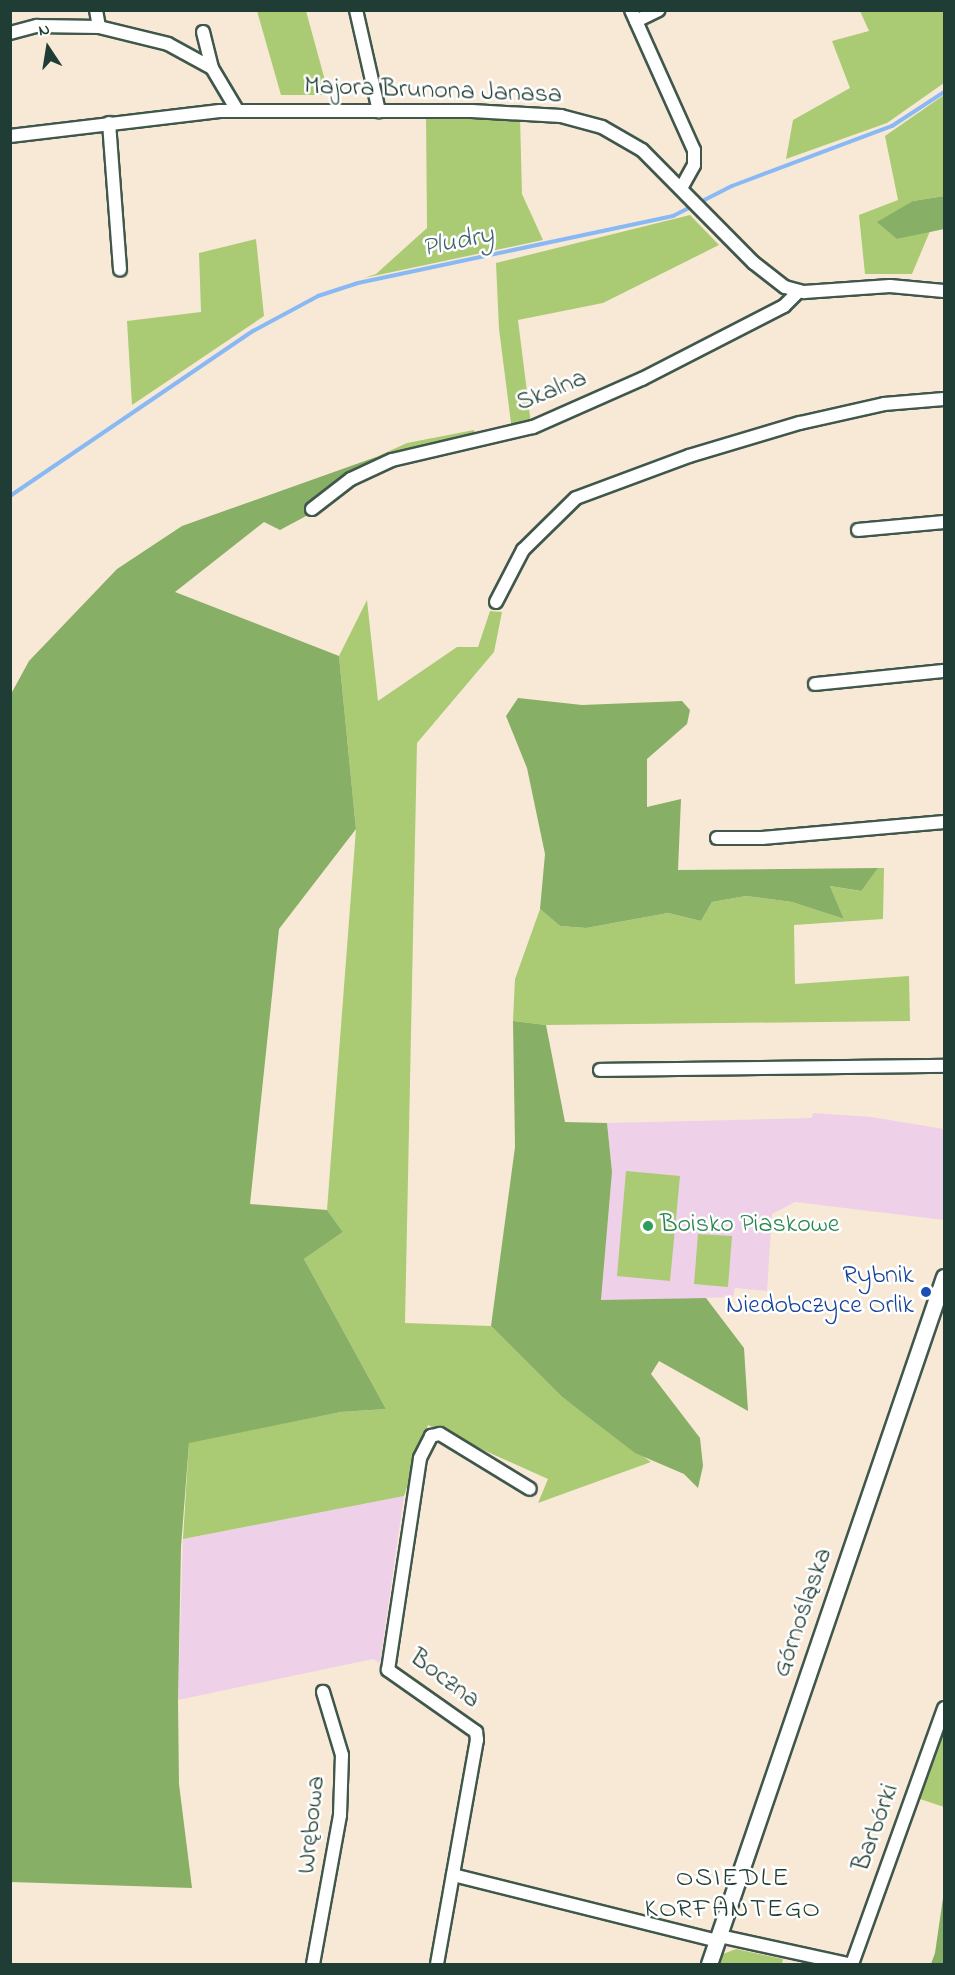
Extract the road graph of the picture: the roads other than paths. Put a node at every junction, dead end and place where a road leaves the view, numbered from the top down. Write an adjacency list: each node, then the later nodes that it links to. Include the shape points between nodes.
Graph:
1 (96, 10): 5 (street)
2 (356, 10): 10 (street)
3 (659, 10): 4 (street)
4 (633, 16): 13 (street, via 694,150)
5 (99, 27): 7 (street, via 37,26); 8 (street, via 168,44)
6 (203, 32): 8 (street)
7 (10, 33)
8 (212, 68): 9 (street)
9 (237, 110): 10 (street, Majora Brunona Janasa); 11 (street, Majora Brunona Janasa)
10 (379, 111): 13 (street, Majora Brunona Janasa, via 527,112 578,119 637,146)
11 (109, 123): 12 (street, Majora Brunona Janasa); 14 (street)
12 (10, 136)
13 (686, 191): 15 (street, Majora Brunona Janasa, via 771,278)
14 (120, 270)
15 (799, 291): 16 (street, Majora Brunona Janasa, via 890,286); 18 (street, Skalna, via 783,306 642,379 533,427 392,460 351,479)
16 (945, 291)
17 (945, 399): 21 (street, via 884,404 800,423 689,456 576,498 523,550)
18 (312, 509)
19 (945, 522): 20 (street)
20 (858, 530)
21 (496, 602)
22 (945, 671): 23 (street)
23 (815, 684)
24 (945, 822): 25 (street, via 762,838)
25 (717, 838)
26 (945, 1066): 27 (street)
27 (600, 1070)
28 (945, 1277): 33 (street, Górnośląska)
29 (530, 1489): 32 (street, Boczna, via 440,1434 431,1437 420,1458 388,1670 476,1732)
30 (323, 1692): 34 (street, Wrębowa, via 342,1755 341,1791 330,1887)
31 (945, 1708): 38 (street, Barbórki)
32 (453, 1875): 33 (street); 35 (street)
33 (718, 1939): 36 (street, Górnośląska); 37 (street)
34 (313, 1965)
35 (437, 1965)
36 (709, 1965)
37 (846, 1965)
38 (852, 1965)

